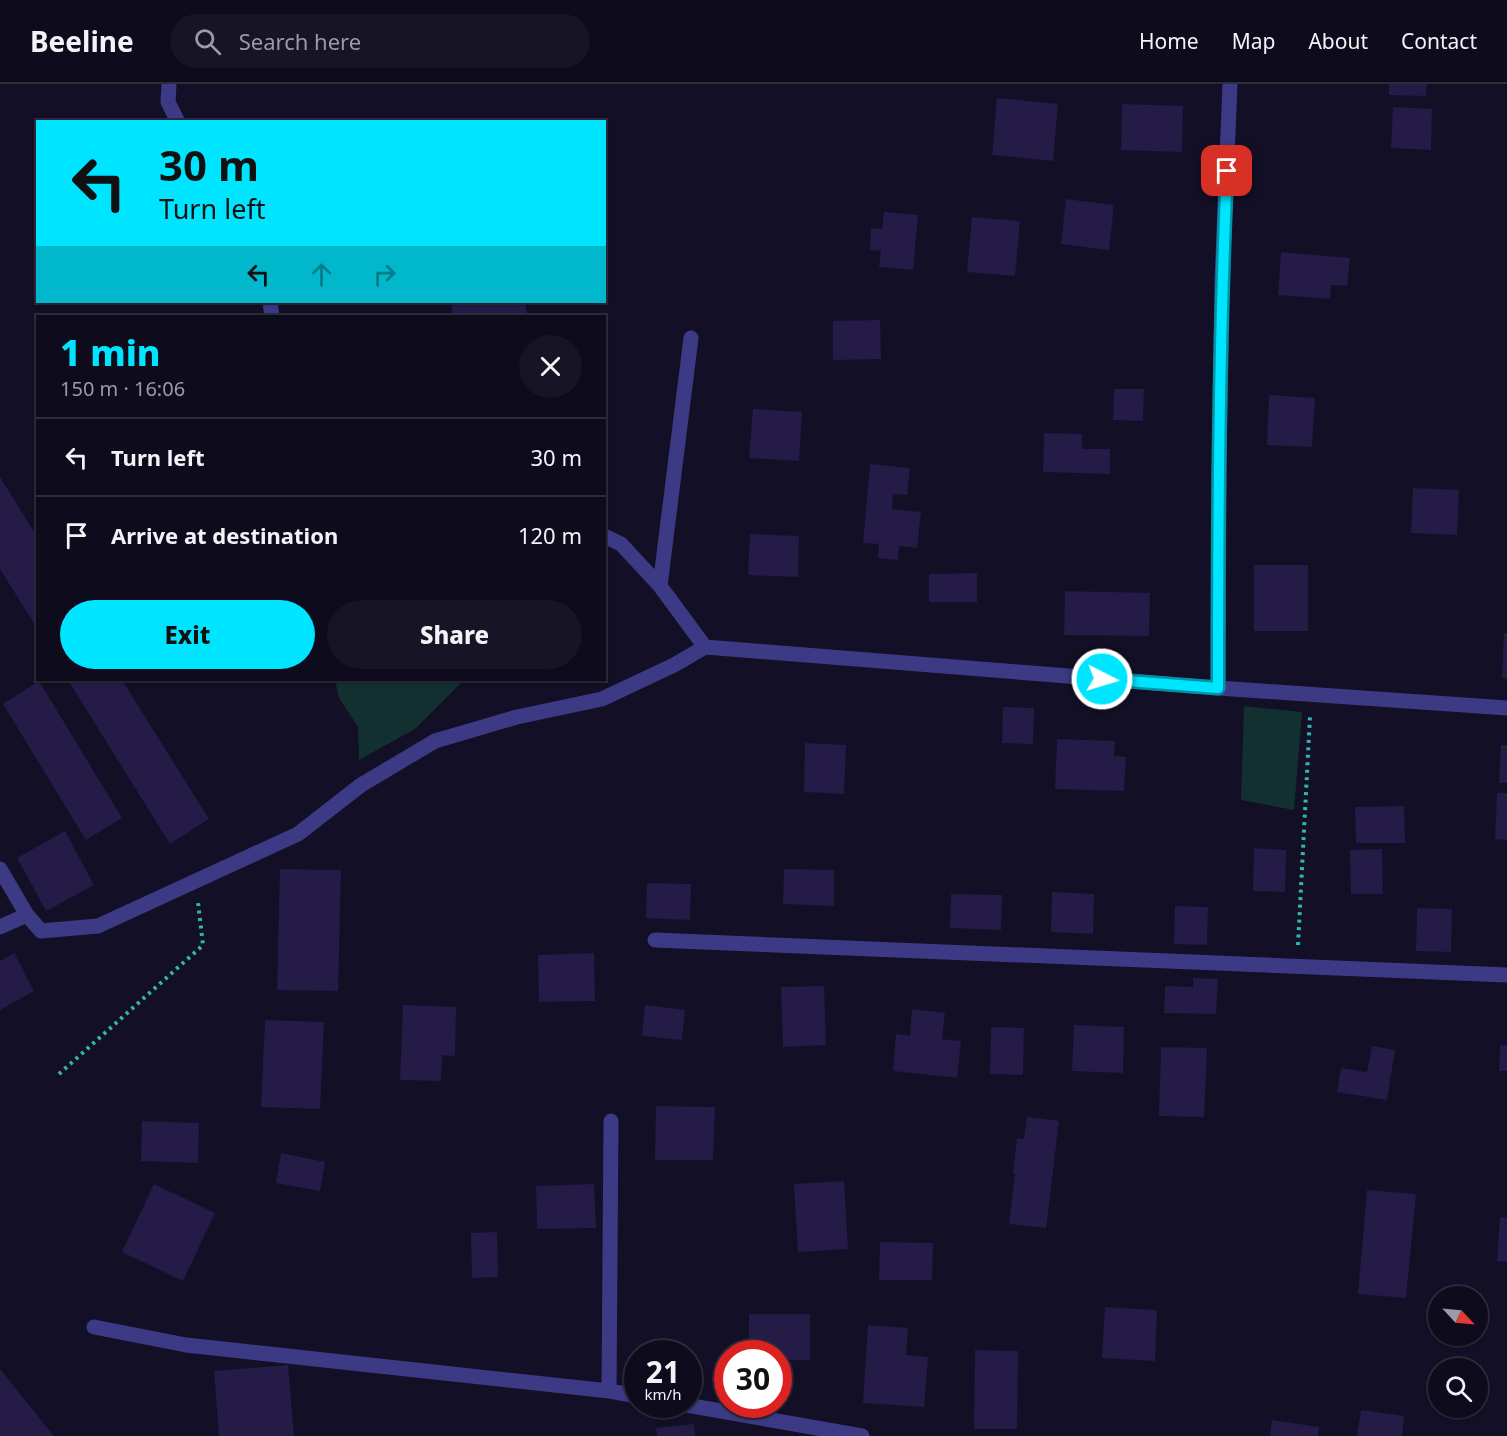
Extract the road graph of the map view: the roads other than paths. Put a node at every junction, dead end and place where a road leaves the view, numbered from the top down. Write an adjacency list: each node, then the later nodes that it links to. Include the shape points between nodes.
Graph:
1 (169, 84): 3 (street, via 168,102)
2 (1230, 84): 8 (street, via 1218,472)
3 (177, 120)
4 (691, 338): 6 (street)
5 (606, 537): 6 (street, via 621,544)
6 (660, 586): 7 (street)
7 (705, 647): 8 (street); 11 (street, via 602,699 517,717 435,741 361,785 298,834 98,926 41,931)
8 (1218, 688): 9 (street)
9 (1507, 708)
10 (0, 869): 11 (street)
11 (27, 915): 12 (street)
12 (0, 927)
13 (655, 940): 14 (street)
14 (1507, 975)
15 (611, 1121): 17 (street)
16 (94, 1328): 17 (street, via 186,1345)
17 (609, 1391): 18 (street)
18 (624, 1394)
19 (702, 1408): 20 (street)
20 (862, 1436)

